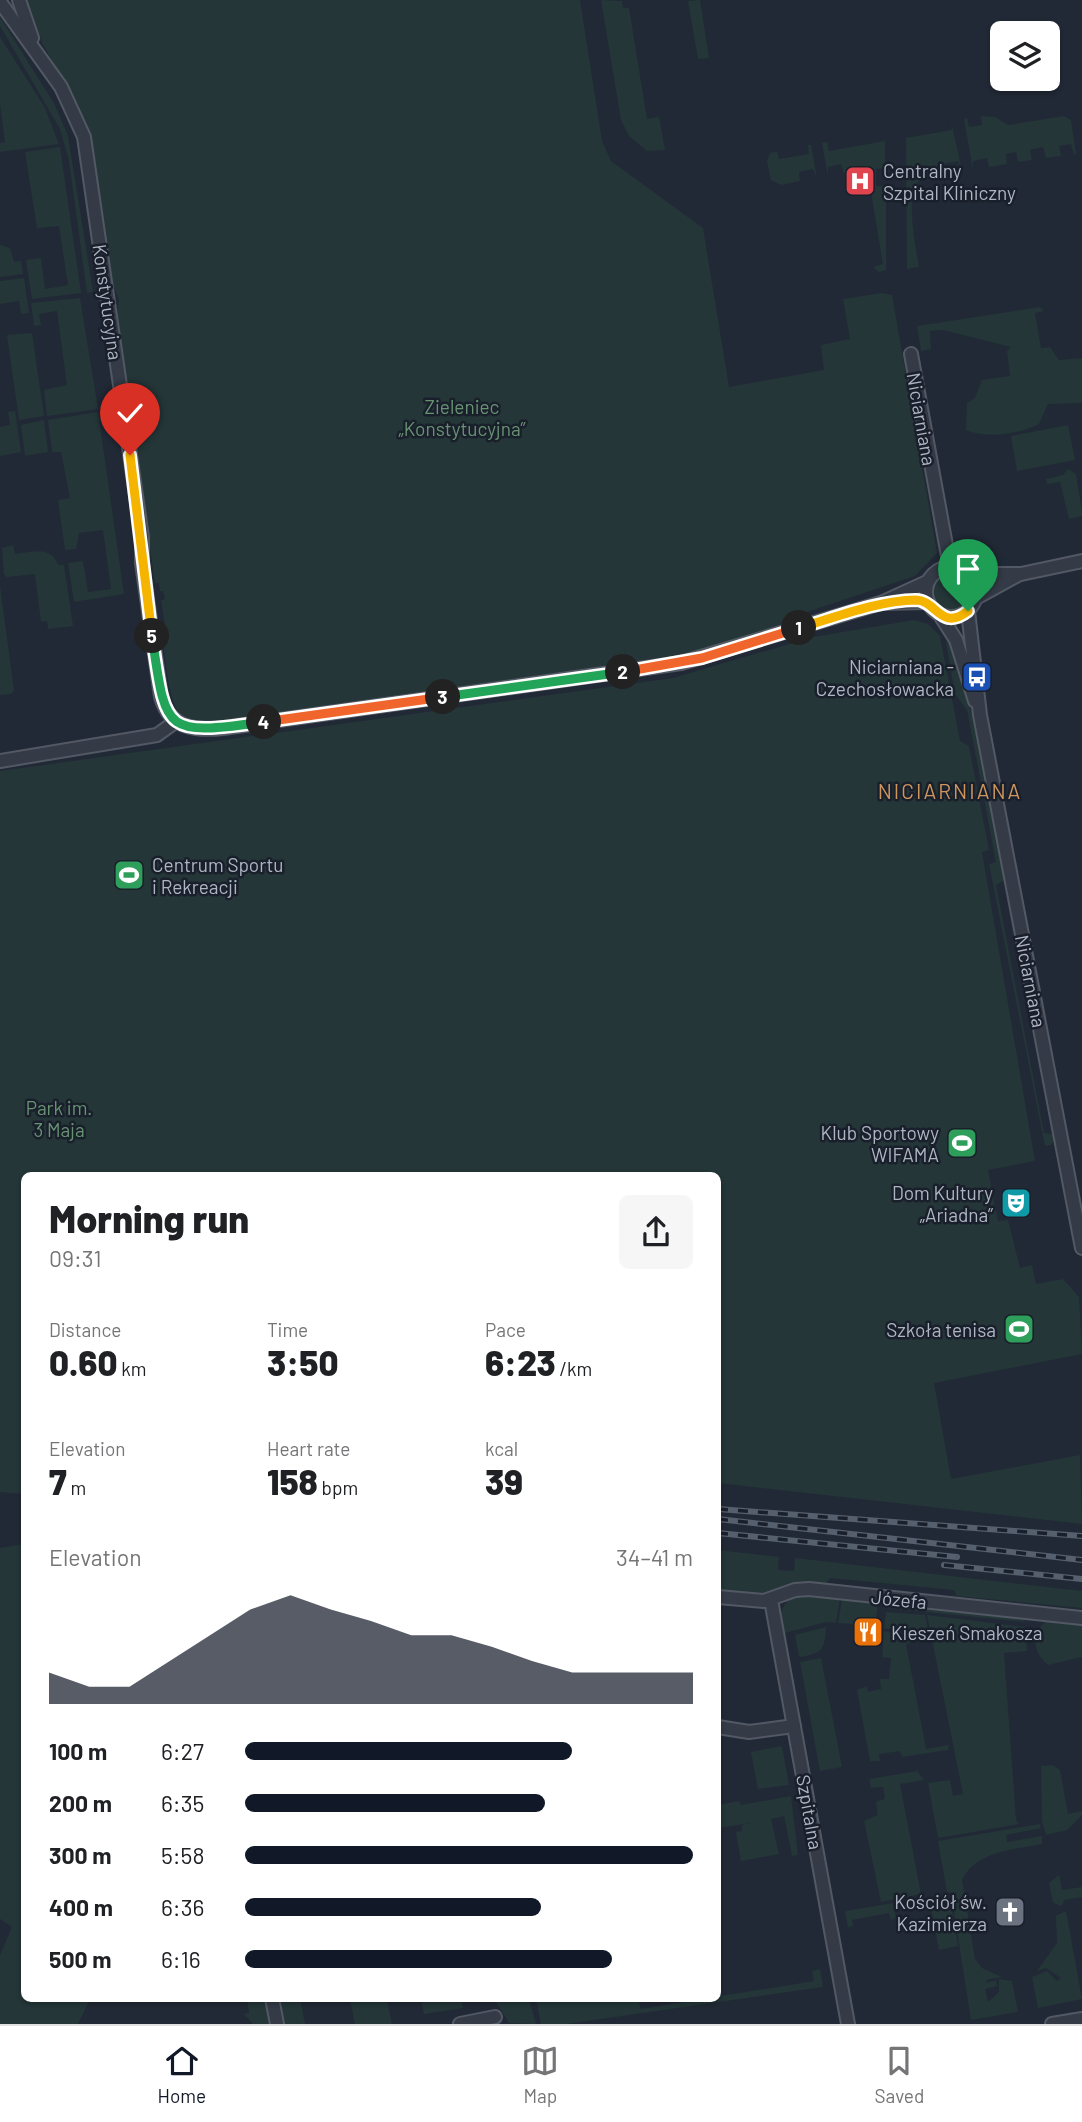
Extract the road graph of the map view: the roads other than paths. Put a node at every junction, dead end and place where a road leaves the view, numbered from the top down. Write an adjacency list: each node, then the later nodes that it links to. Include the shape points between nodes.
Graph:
1 (19, 0): 3 (street, Konstytucyjna)
2 (0, 2): 3 (street, Konstytucyjna)
3 (40, 54): 16 (street, Konstytucyjna, via 75,112 86,149 161,696)
4 (911, 354): 6 (street, Niciarniana)
5 (1082, 561): 8 (street)
6 (950, 566): 7 (street); 9 (street)
7 (969, 574): 8 (street); 10 (street)
8 (1021, 574): 10 (street)
9 (927, 582): 11 (street); 12 (street)
10 (976, 598): 13 (street)
11 (881, 603): 12 (street); 16 (street, via 681,663 223,728 195,729)
12 (928, 603): 14 (street)
13 (968, 611): 14 (street, via 953,617); 15 (street, Niciarniana)
14 (940, 615): 15 (street, Niciarniana, via 956,640)
15 (980, 715): 18 (street, Niciarniana)
16 (175, 722): 17 (street, via 157,734)
17 (0, 761)
18 (1082, 1248)
19 (721, 1597): 20 (street, Józefa)
20 (771, 1600): 21 (street, Józefa, via 809,1589); 22 (street, Szpitalna)
21 (1082, 1618)
22 (794, 1726): 23 (street, via 749,1732); 29 (street, Szpitalna)
23 (721, 1727)
24 (273, 2002): 27 (street)
25 (495, 2017): 28 (street)
26 (1082, 2019): 30 (street)
27 (277, 2024)
28 (460, 2024)
29 (848, 2024)
30 (1052, 2024)

